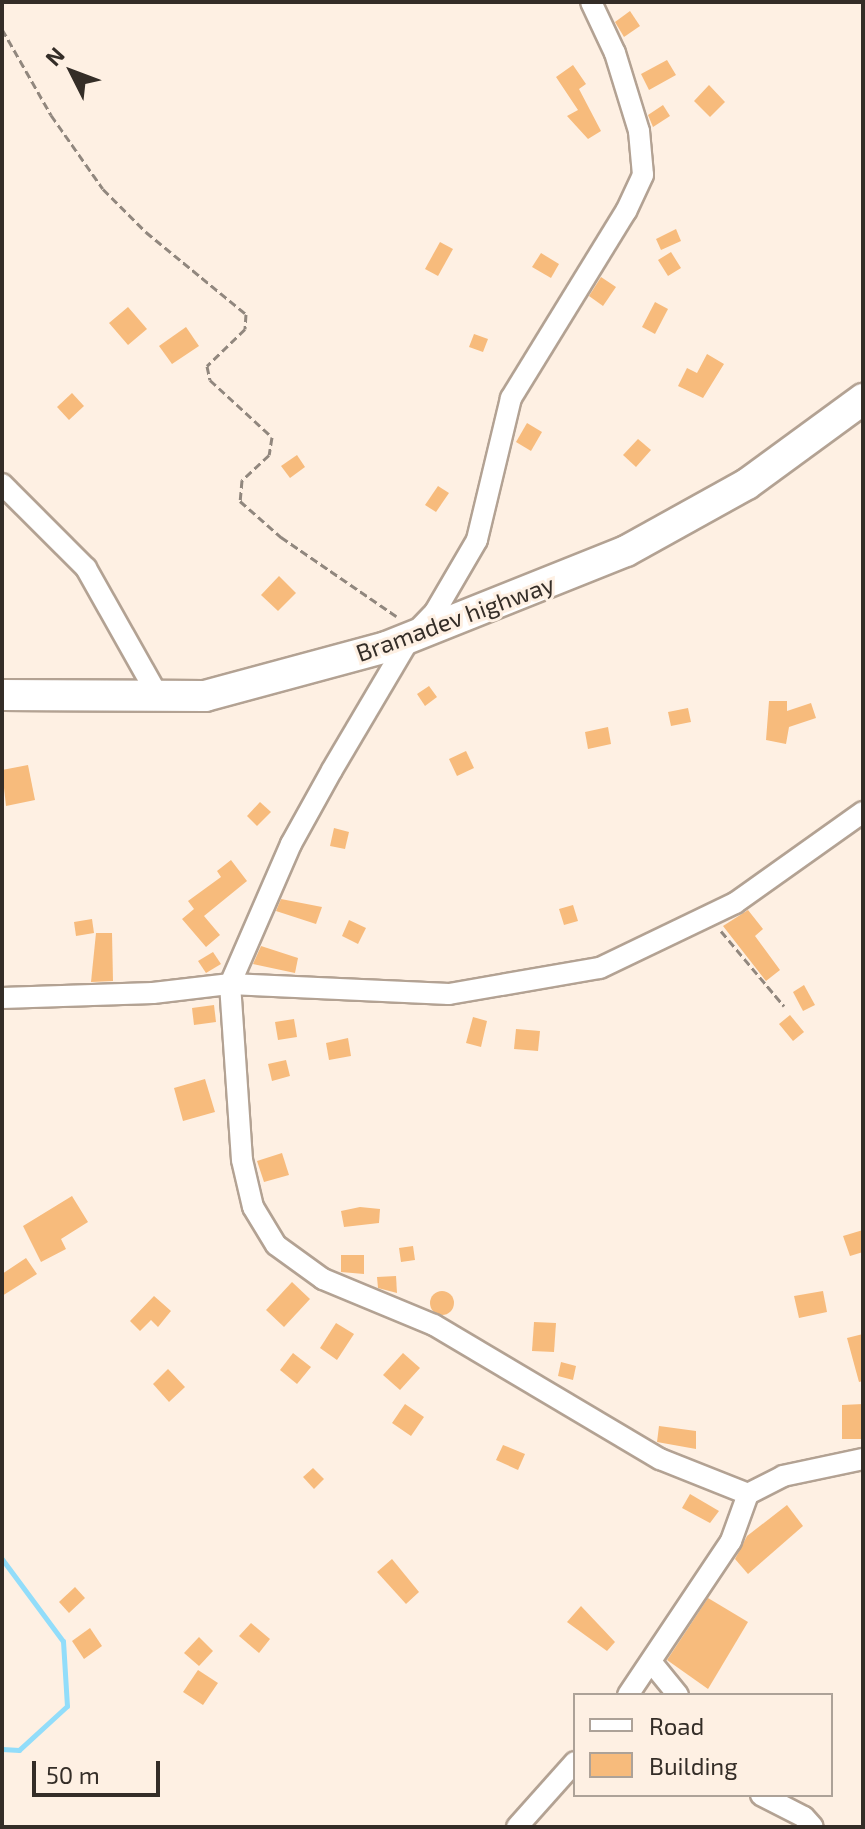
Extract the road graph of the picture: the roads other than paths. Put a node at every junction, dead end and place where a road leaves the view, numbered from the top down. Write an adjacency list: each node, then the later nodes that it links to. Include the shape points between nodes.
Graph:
1 (591, 2): 4 (street, via 615,53 635,118 643,175 511,398 477,540 435,612)
2 (863, 399): 4 (street, Bramadev highway, via 747,484 626,551)
3 (2, 484): 6 (street, via 86,568)
4 (413, 633): 6 (street, Bramadev highway, via 205,696); 8 (street, via 291,844)
5 (2, 695): 6 (street, Bramadev highway)
6 (158, 696)
7 (863, 812): 8 (street, via 735,903 600,968 449,994)
8 (230, 984): 9 (street, via 153,993); 11 (street, via 242,1160 253,1207 276,1245 323,1279 434,1325 660,1459)
9 (2, 998)
10 (863, 1459): 11 (street, via 783,1476)
11 (748, 1494): 12 (street, via 731,1541)
12 (652, 1663): 13 (street); 14 (street)
13 (630, 1693)
14 (676, 1693)
15 (573, 1764): 17 (street)
16 (765, 1797): 18 (street)
17 (517, 1827)
18 (813, 1827)

